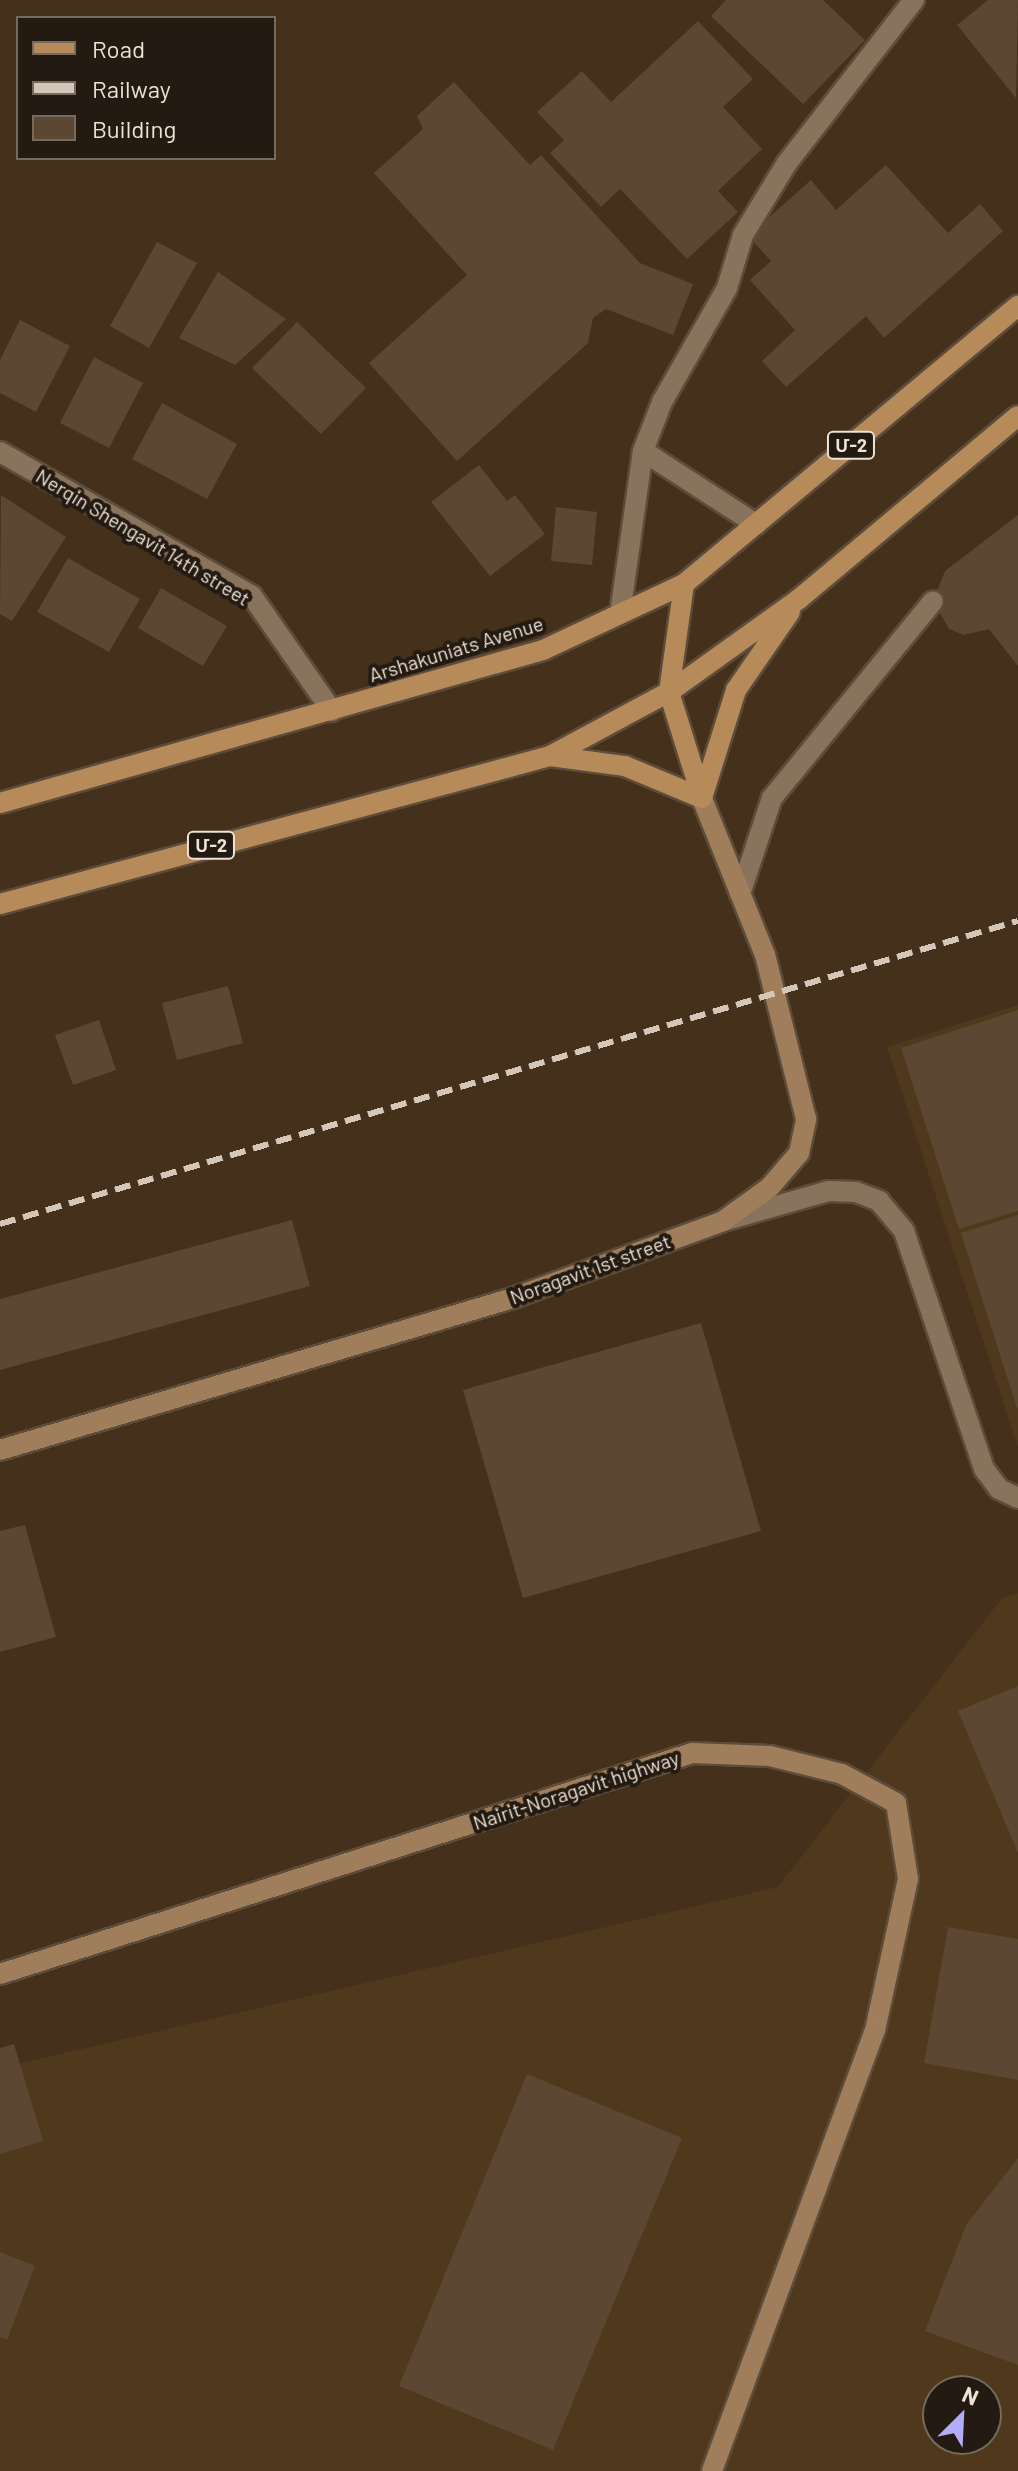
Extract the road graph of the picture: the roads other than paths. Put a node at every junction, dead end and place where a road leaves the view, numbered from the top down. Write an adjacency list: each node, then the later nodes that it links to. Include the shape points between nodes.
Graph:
1 (914, 0): 4 (street, via 787,163 743,235 727,288 662,402)
2 (1018, 306): 6 (main road, Arshakuniats Avenue / Մ-2)
3 (1018, 416): 8 (main road, Մ-2)
4 (643, 451): 6 (street); 10 (street)
5 (0, 452): 12 (street, Nerqin Shengavit 14th street, via 252,596)
6 (756, 524): 7 (main road, Arshakuniats Avenue / Մ-2)
7 (684, 584): 10 (main road, Arshakuniats Avenue / Մ-2); 11 (main road)
8 (799, 599): 11 (main road, Մ-2); 14 (main road, via 736,690)
9 (933, 601): 16 (street, via 772,798)
10 (620, 614): 12 (main road, Arshakuniats Avenue / Մ-2, via 543,650)
11 (669, 692): 13 (main road, Մ-2); 14 (main road)
12 (332, 711): 15 (main road, Arshakuniats Avenue / Մ-2)
13 (550, 756): 14 (main road, via 625,766); 17 (main road, Մ-2)
14 (702, 798): 16 (street, Noragavit 1st street)
15 (0, 803)
16 (740, 894): 18 (street, Noragavit 1st street, via 765,955 806,1119 799,1153 770,1187)
17 (0, 904)
18 (723, 1221): 19 (street, Noragavit 1st street, via 513,1298); 20 (street, via 829,1191 856,1192 879,1201 904,1231 984,1469 999,1489)
19 (0, 1450)
20 (1018, 1498)
21 (0, 1974): 22 (street, Nairit-Noragavit highway, via 692,1753 770,1756 842,1774 896,1803 908,1879 875,2030)
22 (712, 2471)

